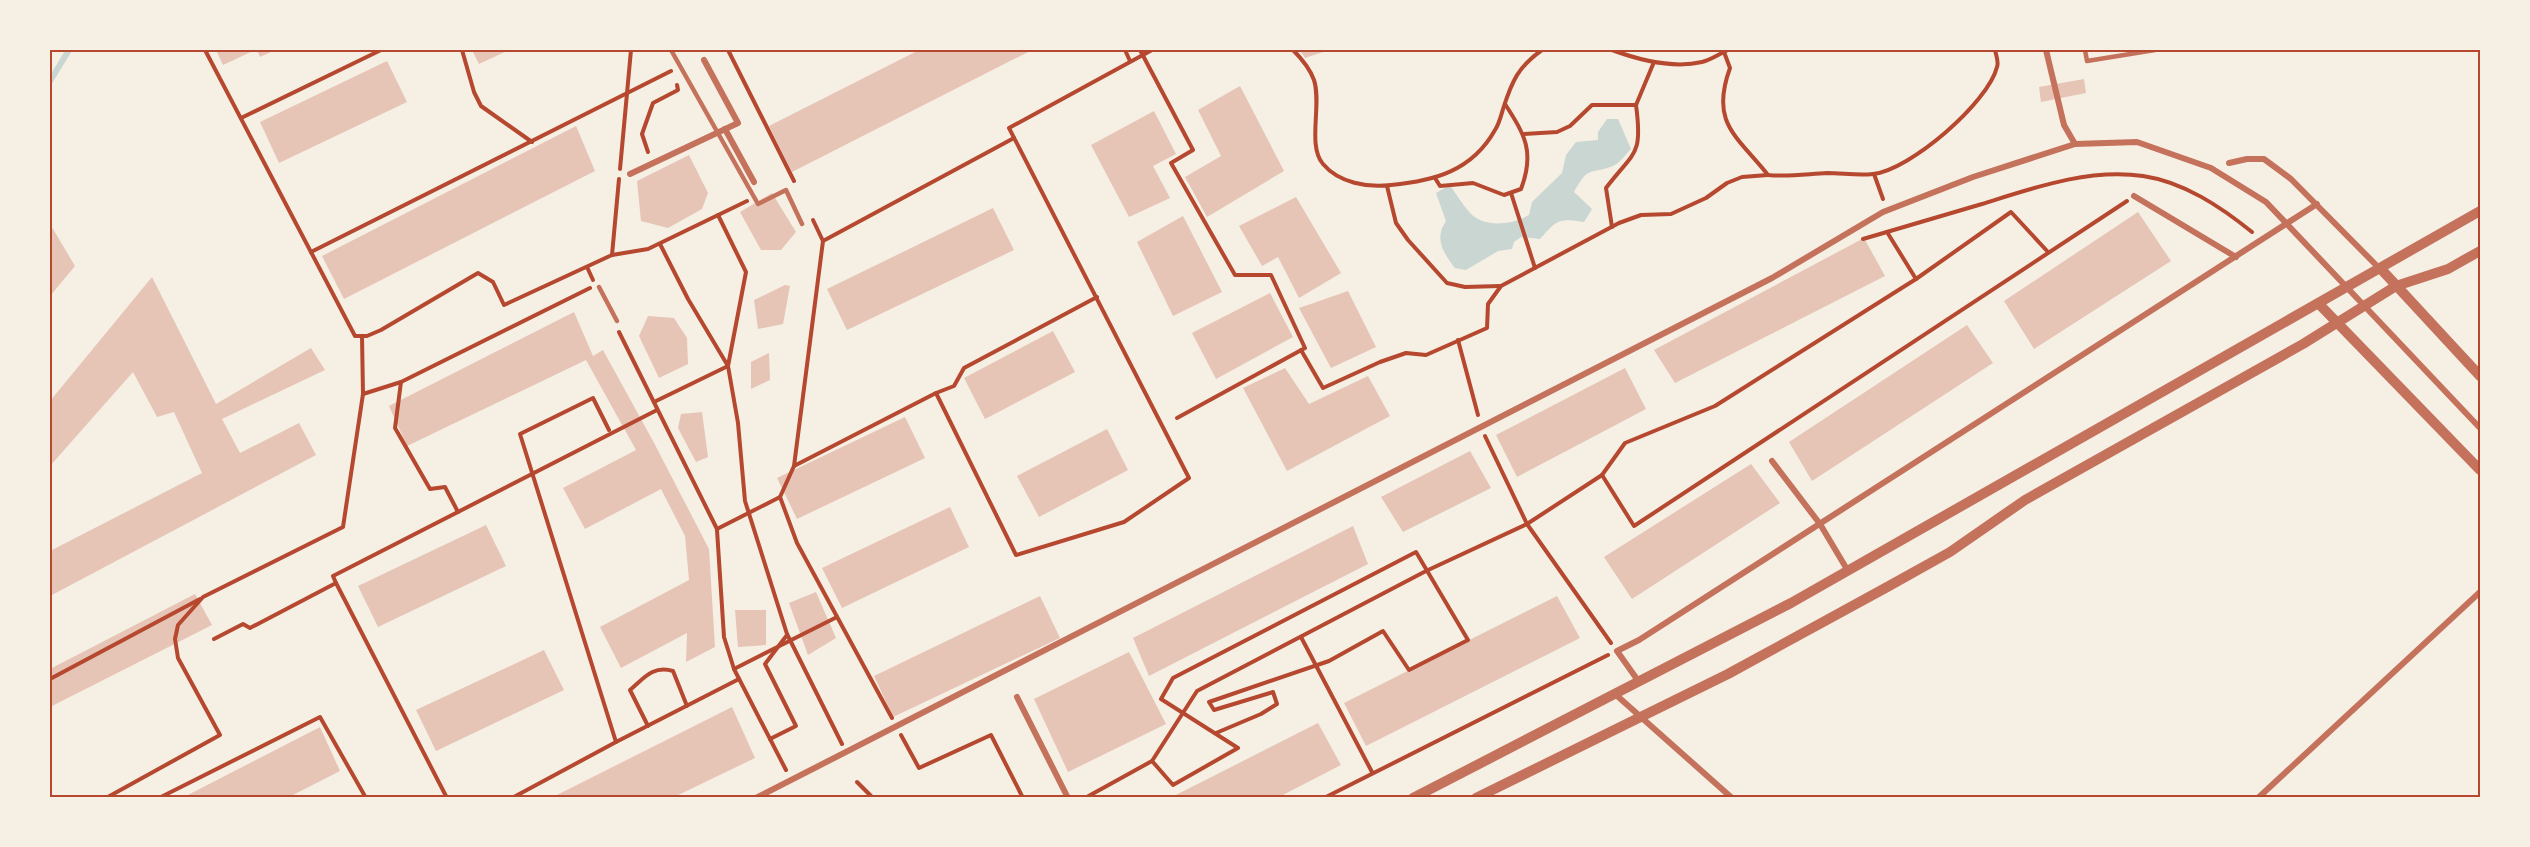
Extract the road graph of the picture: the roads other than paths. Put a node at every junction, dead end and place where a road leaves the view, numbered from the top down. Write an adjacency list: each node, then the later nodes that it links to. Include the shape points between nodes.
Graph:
1 (671, 50): 14 (lane, via 758,204 786,190)
2 (2046, 50): 7 (street, via 2064,125)
3 (2085, 50): 4 (lane, via 2087,61)
4 (2155, 50)
5 (704, 60): 6 (street, via 738,123)
6 (725, 129): 9 (street); 10 (street)
7 (2074, 144): 24 (street, via 2137,142 2211,168 2266,202); 34 (street, via 1973,177 1887,211 1772,278)
8 (2229, 163): 12 (street, via 2264,159)
9 (630, 174)
10 (754, 182)
11 (2134, 196): 16 (street)
12 (2317, 204): 16 (street); 17 (street)
13 (2481, 211): 17 (street)
14 (802, 224)
15 (2481, 251): 19 (street, via 2448,269)
16 (2236, 256): 27 (street)
17 (2381, 269): 19 (street); 20 (street)
18 (597, 286): 21 (lane)
19 (2396, 286): 22 (street); 23 (street)
20 (2319, 304): 22 (street); 28 (street)
21 (616, 321)
22 (2338, 322): 26 (street); 33 (street, via 2025,500 1950,552 1728,674)
23 (2481, 376)
24 (2481, 428)
25 (1772, 461): 27 (street)
26 (2481, 470)
27 (1820, 524): 28 (street); 30 (street, via 1617,651)
28 (1848, 571): 30 (street)
29 (2481, 592): 39 (street)
30 (1639, 682): 31 (street)
31 (1615, 694): 33 (street); 36 (street)
32 (1017, 697): 35 (street)
33 (1640, 716): 37 (street); 38 (street)
34 (756, 798)
35 (1068, 798)
36 (1413, 798)
37 (1476, 798)
38 (1732, 798)
39 (2258, 798)

